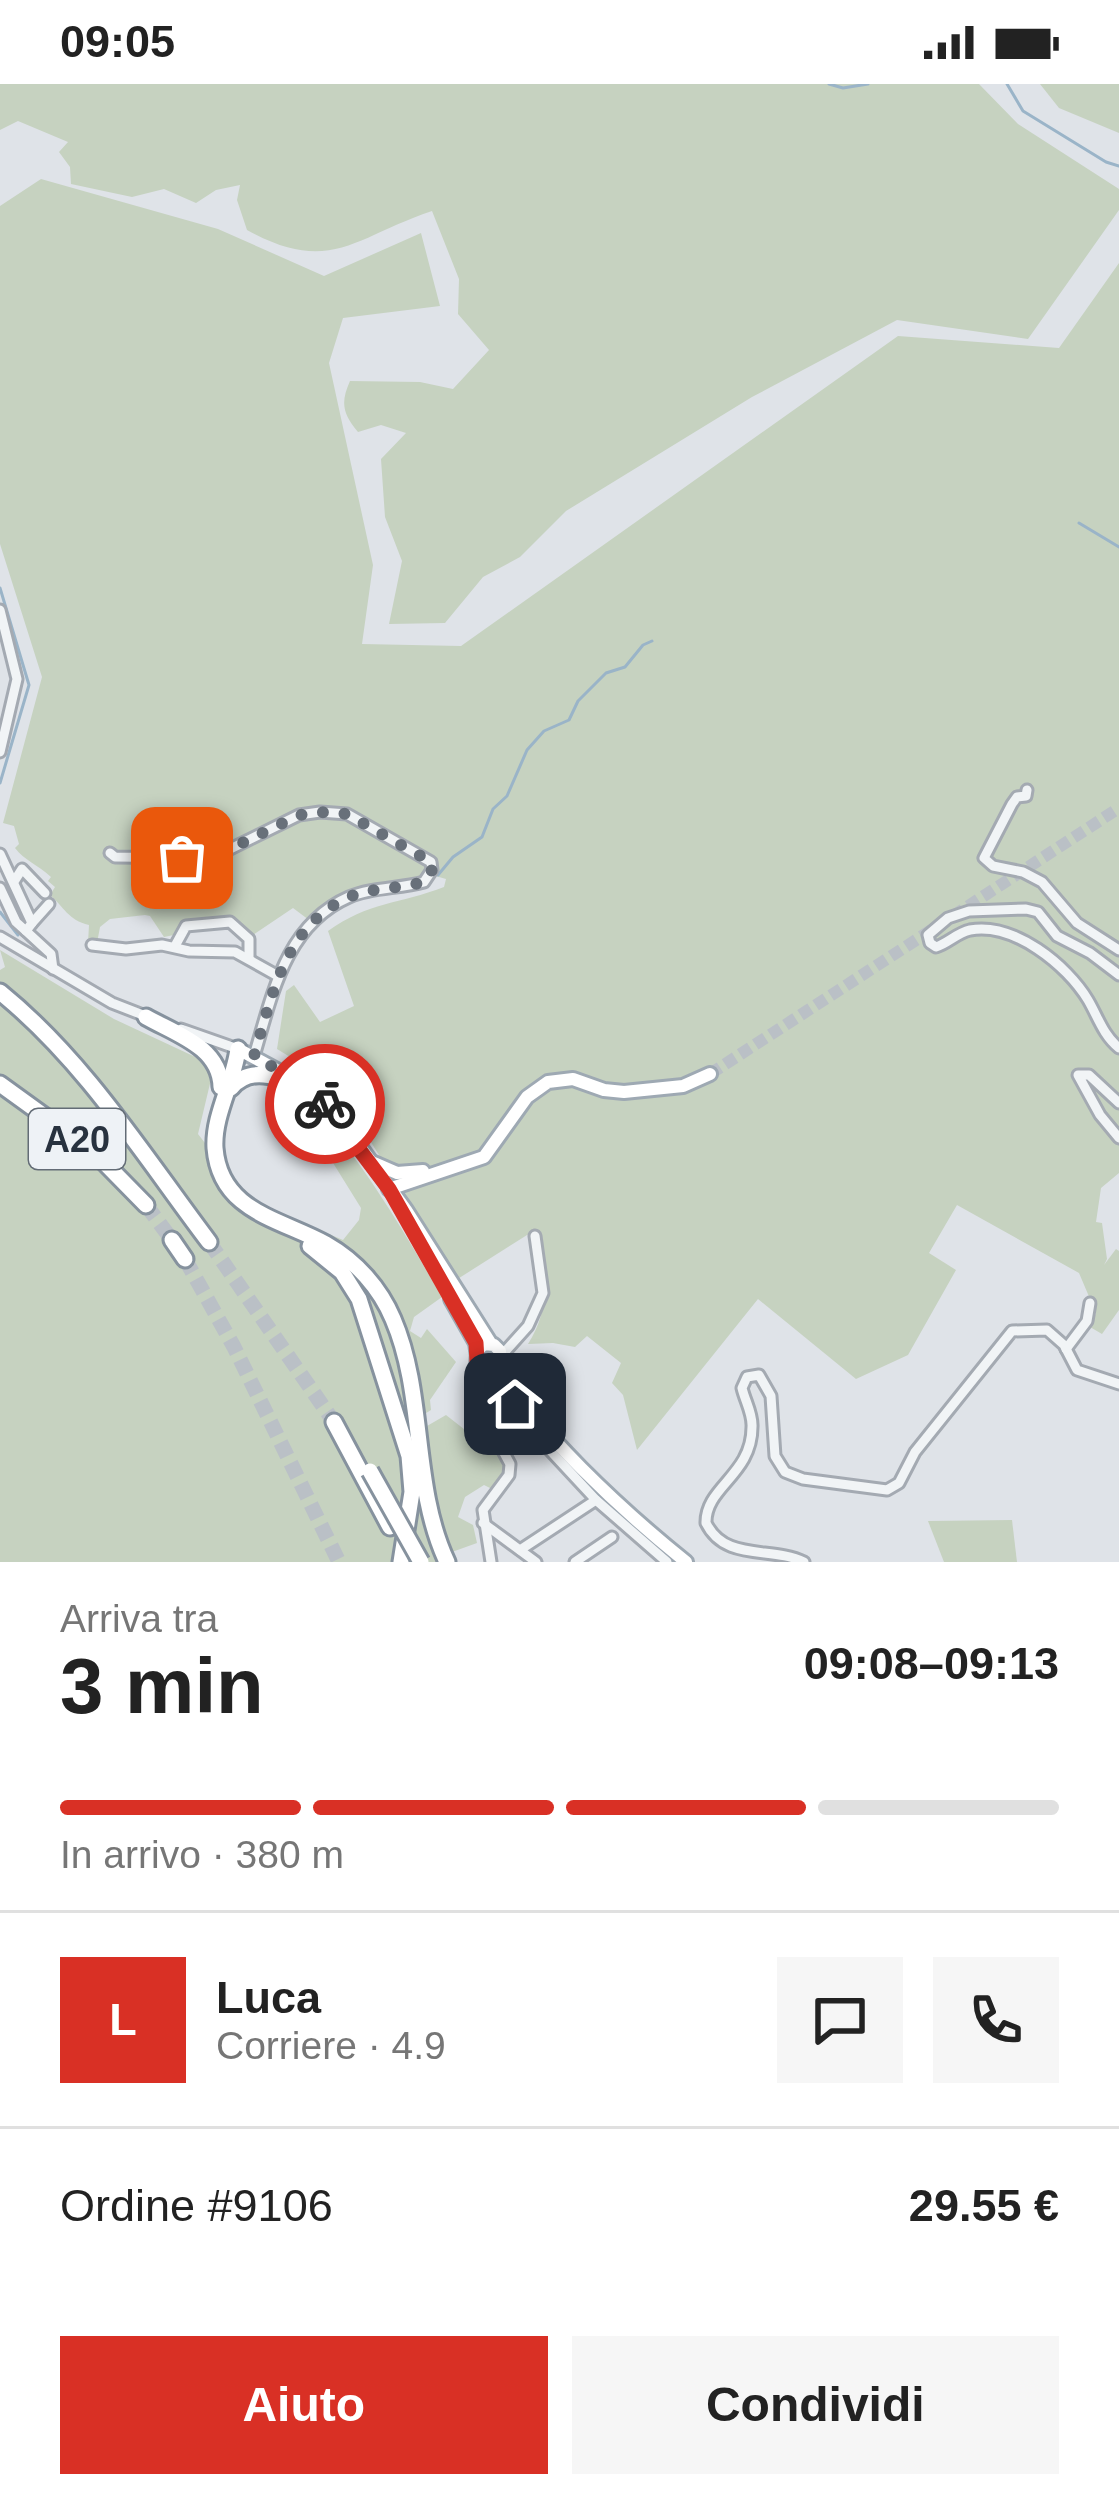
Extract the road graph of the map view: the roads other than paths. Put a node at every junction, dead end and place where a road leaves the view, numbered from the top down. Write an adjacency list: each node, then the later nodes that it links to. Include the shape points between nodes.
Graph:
1 (0, 610): 2 (street, via 16,671)
2 (0, 752)
3 (1027, 790): 12 (street, via 984,858 1042,882 1077,923)
4 (110, 853): 16 (street, via 212,858 320,812 347,814 431,862 424,882 348,898 306,927)
5 (0, 854): 6 (street)
6 (14, 880): 8 (street); 8 (street, via 22,869 47,898)
7 (0, 888): 8 (street, via 16,922)
8 (29, 927): 14 (street, via 52,954)
9 (0, 937): 14 (street)
10 (92, 945): 11 (street)
11 (176, 946): 13 (street); 13 (street, via 185,926 230,922 249,940)
12 (1119, 950)
13 (249, 959): 16 (street)
14 (53, 969): 18 (street)
15 (1119, 975): 19 (street, via 1027,909 969,911 928,935 936,947 966,931 992,930 1039,951 1077,984)
16 (278, 976): 20 (street)
17 (0, 992): 35 (highway, A20, via 98,1094)
18 (146, 1017): 20 (street); 23 (highway, via 209,1054)
19 (1119, 1048)
20 (246, 1053): 23 (highway); 24 (main road)
21 (710, 1074): 28 (main road, via 683,1086 624,1092 573,1079 548,1082 527,1097 484,1156)
22 (0, 1084): 30 (highway, A20, via 94,1152)
23 (225, 1089): 24 (highway, via 258,1073); 31 (highway, via 207,1135 212,1171 242,1214)
24 (318, 1098): 27 (main road)
25 (1119, 1103): 26 (street, via 1080,1073)
26 (1119, 1138)
27 (369, 1160): 28 (main road); 29 (main road)
28 (412, 1176): 29 (main road); 34 (main road, via 408,1195)
29 (389, 1189): 34 (main road); 40 (main road)
30 (146, 1204)
31 (284, 1232): 49 (highway, via 344,1256 391,1314 406,1355); 51 (highway, via 342,1272 359,1299 409,1456)
32 (535, 1236): 39 (street, via 543,1293 528,1326)
33 (172, 1240): 36 (highway)
34 (424, 1240): 39 (main road)
35 (208, 1242)
36 (184, 1258)
37 (1090, 1304): 38 (street)
38 (1066, 1349): 41 (street, via 1077,1370); 57 (street, via 1043,1328 1008,1334 887,1490 785,1472 775,1456 767,1383 747,1377 748,1456 709,1504 707,1527 727,1545)
39 (496, 1351): 40 (main road); 40 (main road); 56 (main road, via 523,1399 588,1474)
40 (481, 1362): 42 (main road); 46 (street, via 472,1378 476,1400 510,1468 484,1507)
41 (1119, 1384)
42 (506, 1390): 45 (street, via 506,1403); 50 (main road)
43 (336, 1426): 44 (highway)
44 (368, 1477): 51 (highway); 52 (highway, bridge)
45 (596, 1500): 48 (street); 50 (street)
46 (483, 1523): 48 (street); 53 (street)
47 (612, 1537): 55 (street)
48 (520, 1550): 54 (street)
49 (443, 1558)
50 (662, 1560)
51 (406, 1562)
52 (421, 1562)
53 (490, 1562)
54 (536, 1562)
55 (575, 1562)
56 (686, 1562)
57 (804, 1562)

